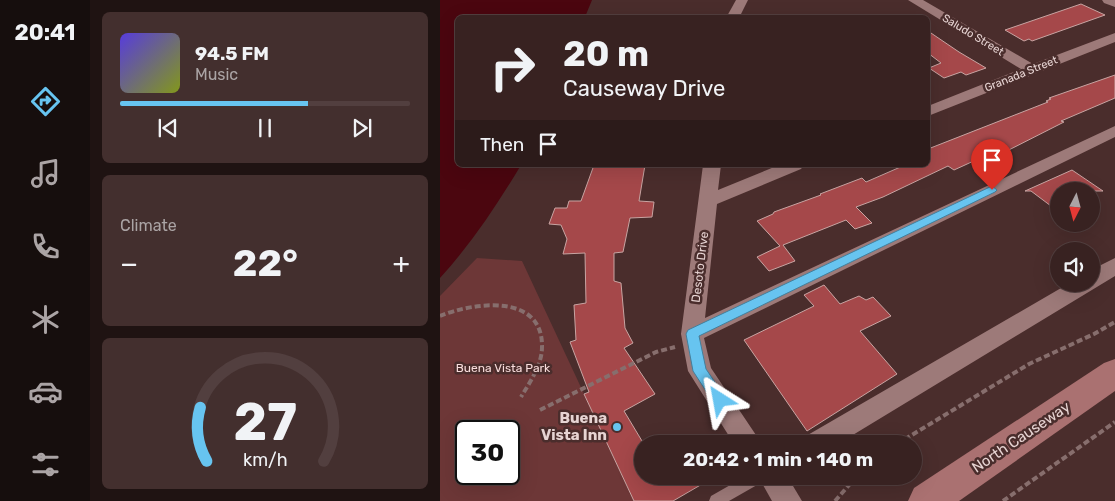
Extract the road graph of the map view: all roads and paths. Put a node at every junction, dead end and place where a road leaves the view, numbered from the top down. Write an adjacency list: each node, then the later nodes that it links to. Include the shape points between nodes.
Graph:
1 (742, 0): 5 (street)
2 (914, 0): 7 (street, Saludo Street)
3 (1108, 0): 4 (street)
4 (1115, 3)
5 (734, 15)
6 (1115, 37): 7 (street, Granada Street)
7 (1031, 69): 8 (street, Granada Street)
8 (930, 110)
9 (1115, 131): 18 (street)
10 (712, 167): 12 (street, Desoto Drive)
11 (790, 167): 12 (street)
12 (708, 201): 18 (street, Desoto Drive)
13 (1115, 266): 14 (street)
14 (1100, 275)
15 (1072, 292): 24 (street)
16 (440, 316): 20 (path, via 457,309 491,304 510,306 529,315 540,328 542,345 539,364)
17 (1115, 322): 25 (path, via 1097,334 1028,365)
18 (693, 338): 21 (path, via 656,352); 23 (street, Desoto Drive, via 700,371)
19 (1115, 373): 32 (main road, North Causeway)
20 (522, 397)
21 (540, 410)
22 (1115, 422): 33 (path)
23 (743, 435)
24 (830, 435)
25 (912, 435)
26 (744, 485): 29 (lane)
27 (777, 485): 30 (street)
28 (849, 485): 31 (path)
29 (716, 501)
30 (788, 501)
31 (835, 501)
32 (927, 501)
33 (1003, 501)

